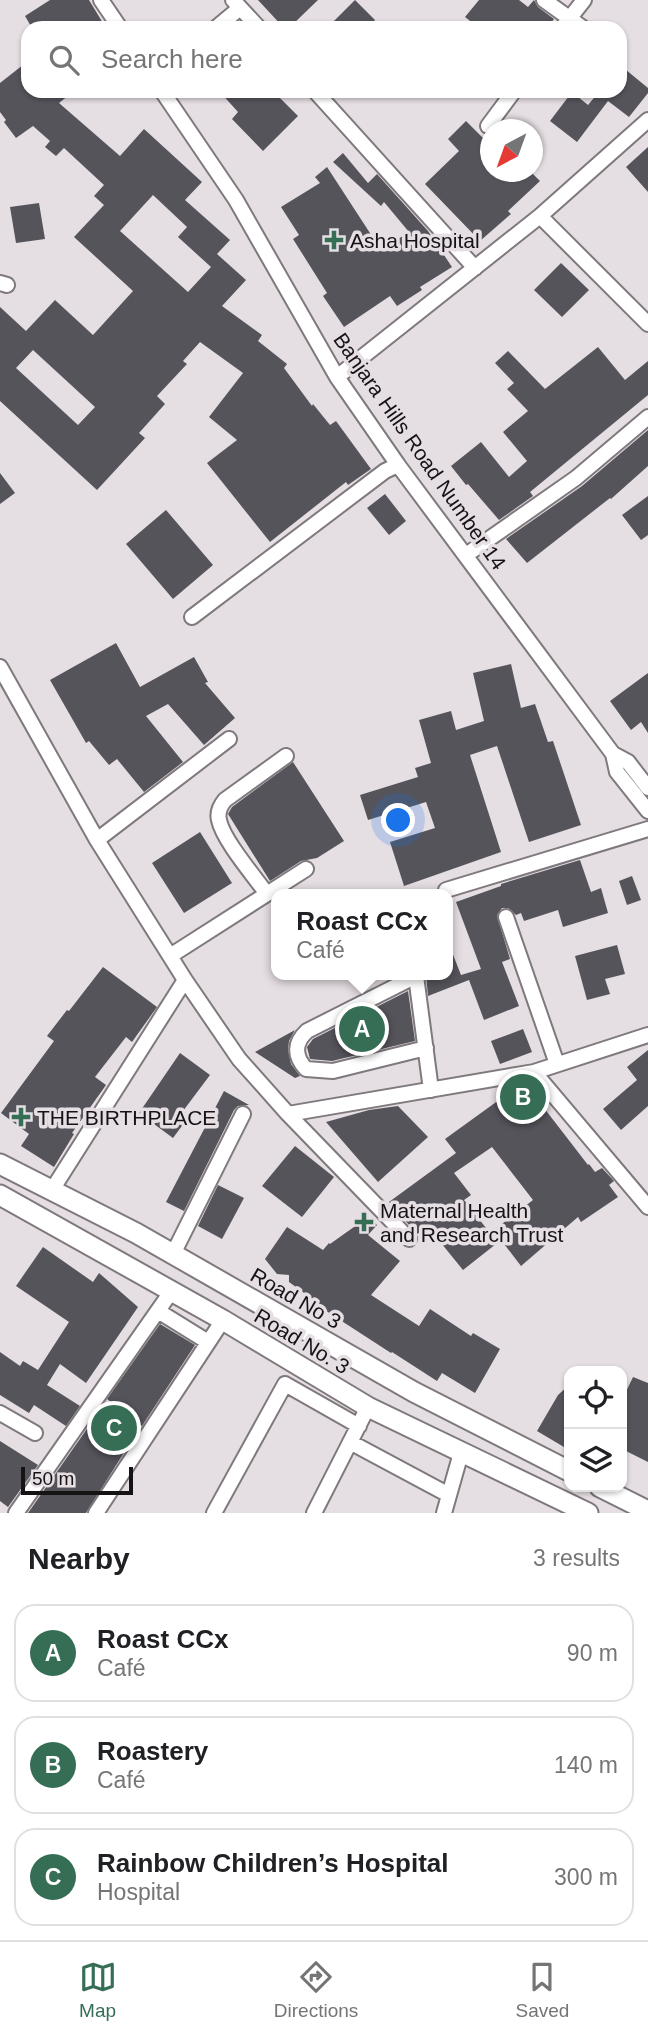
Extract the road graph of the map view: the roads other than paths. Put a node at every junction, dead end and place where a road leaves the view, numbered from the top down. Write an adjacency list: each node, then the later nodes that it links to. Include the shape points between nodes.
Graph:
1 (101, 0): 5 (street)
2 (544, 0): 8 (street)
3 (584, 0): 9 (street)
4 (237, 4): 6 (street); 7 (street)
5 (115, 21)
6 (222, 21)
7 (253, 21)
8 (564, 21)
9 (568, 21)
10 (167, 98): 18 (street, Banjara Hills Road Number 14, via 236,200)
11 (322, 98): 16 (street)
12 (509, 98): 13 (street)
13 (493, 119)
14 (648, 120): 15 (street)
15 (540, 216): 16 (street); 17 (street)
16 (475, 268): 18 (street)
17 (648, 324)
18 (337, 377): 20 (street, Banjara Hills Road Number 14)
19 (648, 417): 21 (street, via 576,478)
20 (398, 465): 21 (street, Banjara Hills Road Number 14); 22 (street)
21 (466, 555): 25 (street, Banjara Hills Road Number 14)
22 (192, 617)
23 (0, 667): 30 (street)
24 (229, 738): 30 (street)
25 (614, 754): 27 (street, Banjara Hills Road Number 14); 28 (street, Banjara Hills Road Number 14, via 617,772)
26 (286, 756): 35 (street, via 225,800 219,810 223,831)
27 (646, 781)
28 (648, 811)
29 (648, 829): 33 (street)
30 (97, 840): 37 (street)
31 (306, 869): 32 (street)
32 (275, 889)
33 (449, 889)
34 (271, 891): 35 (street)
35 (267, 894): 37 (street)
36 (506, 917): 43 (street)
37 (170, 956): 38 (street)
38 (185, 980): 47 (street, via 239,1059); 49 (street)
39 (408, 980): 42 (street, via 307,1031 300,1038 297,1054 306,1069 333,1071)
40 (417, 980): 42 (street)
41 (648, 1035): 43 (street)
42 (426, 1048): 45 (street)
43 (557, 1064): 44 (street)
44 (534, 1072): 45 (street); 51 (street)
45 (431, 1090): 47 (street)
46 (243, 1114): 53 (street)
47 (288, 1114): 52 (street)
48 (0, 1164): 49 (main road, Road No 3)
49 (52, 1190): 53 (main road, Road No 3)
50 (0, 1195): 54 (main road, Road No. 3)
51 (645, 1197)
52 (409, 1239)
53 (173, 1254): 67 (main road, Road No 3, via 414,1392)
54 (171, 1292): 55 (street); 56 (main road, Road No. 3)
55 (158, 1311): 57 (street); 71 (street)
56 (214, 1315): 57 (street); 58 (street); 59 (main road, Road No. 3)
57 (192, 1332): 58 (street)
58 (208, 1342): 72 (street)
59 (295, 1363): 60 (street); 61 (main road, Road No. 3)
60 (285, 1384): 63 (street); 73 (street)
61 (368, 1407): 63 (street); 66 (main road, Road No. 3)
62 (0, 1413): 64 (street)
63 (359, 1426): 65 (street)
64 (35, 1433)
65 (350, 1442): 69 (street); 74 (street)
66 (461, 1453): 69 (street); 76 (main road, Road No. 3)
67 (564, 1468)
68 (610, 1492): 70 (main road)
69 (449, 1495): 75 (street)
70 (648, 1511)
71 (16, 1513)
72 (96, 1513)
73 (214, 1513)
74 (314, 1513)
75 (444, 1513)
76 (588, 1513)

